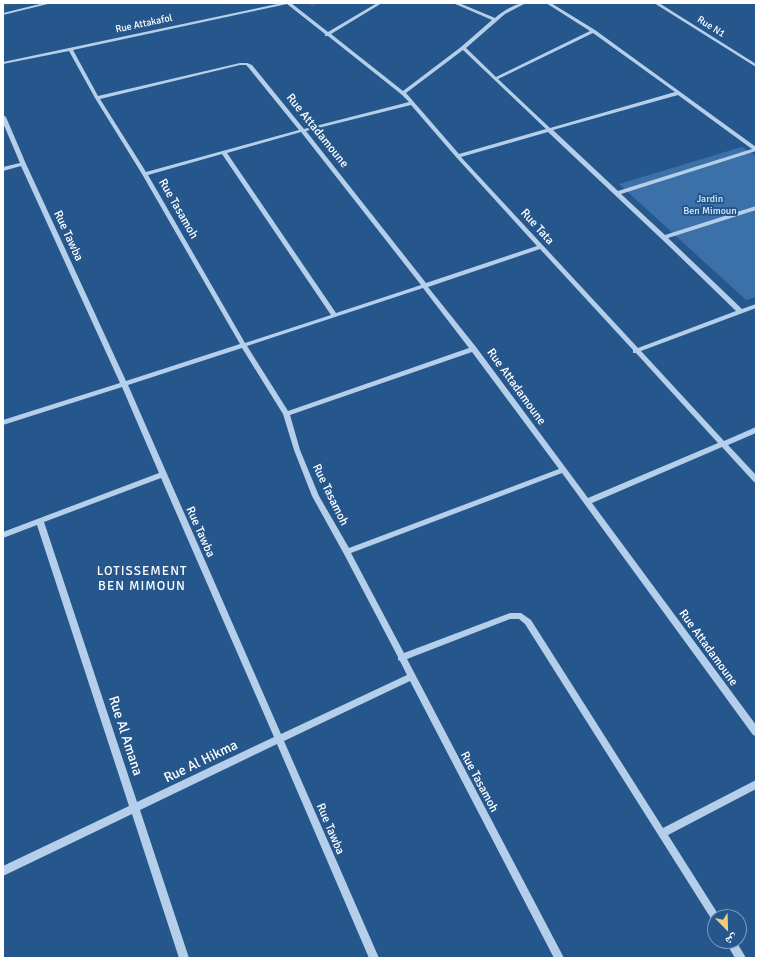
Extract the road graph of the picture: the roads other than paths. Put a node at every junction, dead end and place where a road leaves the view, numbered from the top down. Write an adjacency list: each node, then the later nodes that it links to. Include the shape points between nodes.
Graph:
1 (50, 3): 8 (street)
2 (288, 3): 11 (street, Rue Tata); 13 (street, Rue Attakafol)
3 (380, 3): 11 (street)
4 (455, 3): 9 (street)
5 (524, 3): 9 (street, via 510,9)
6 (548, 3): 10 (street)
7 (656, 3): 15 (street, Rue N1)
8 (3, 14)
9 (496, 20): 12 (street)
10 (593, 31): 16 (street); 18 (street)
11 (328, 35): 17 (street, Rue Tata)
12 (463, 48): 16 (street); 17 (street)
13 (70, 49): 14 (street, Rue Attakafol); 19 (street, Rue Tasamoh)
14 (3, 63)
15 (756, 66)
16 (495, 79): 23 (street)
17 (403, 93): 20 (street, Rue Tata)
18 (678, 93): 23 (street); 24 (street)
19 (97, 98): 22 (street, Rue Attadamoune, via 247,64); 29 (street, Rue Tasamoh)
20 (412, 104): 22 (street); 26 (street, Rue Tata)
21 (3, 117): 27 (street, Rue Tawba)
22 (304, 130): 25 (street); 34 (street, Rue Attadamoune)
23 (549, 131): 26 (street); 30 (street)
24 (756, 149): 30 (street)
25 (224, 153): 29 (street); 37 (street)
26 (458, 156): 33 (street, Rue Tata)
27 (22, 164): 28 (street); 41 (street, Rue Tawba)
28 (3, 169)
29 (145, 174): 38 (street, Rue Tasamoh)
30 (618, 194): 32 (street)
31 (756, 208): 32 (street)
32 (666, 237): 36 (street)
33 (540, 247): 34 (street); 40 (street, Rue Tata)
34 (425, 286): 37 (street); 39 (street, Rue Attadamoune)
35 (756, 306): 36 (street)
36 (741, 312): 40 (street)
37 (335, 316): 38 (street)
38 (244, 346): 41 (street); 42 (street, Rue Tasamoh)
39 (474, 349): 42 (street); 46 (street, Rue Attadamoune)
40 (635, 351): 45 (street, Rue Tata)
41 (124, 384): 43 (street); 47 (street, Rue Tawba)
42 (286, 414): 52 (street, Rue Tasamoh, via 297,450 316,496)
43 (3, 423)
44 (756, 430): 45 (street)
45 (722, 444): 48 (street, Rue Tata); 49 (street)
46 (564, 470): 49 (street, Rue Attadamoune); 52 (street)
47 (163, 474): 50 (street); 56 (street, Rue Tawba)
48 (756, 480)
49 (587, 502): 55 (street, Rue Attadamoune)
50 (40, 522): 51 (street); 58 (street, Rue Al Amana)
51 (3, 535)
52 (346, 552): 53 (street, Rue Tasamoh)
53 (401, 658): 54 (street, Rue Tasamoh); 59 (street, via 510,616 521,616 528,622)
54 (411, 677): 56 (street, Rue Al Hikma); 65 (street, Rue Tasamoh)
55 (756, 732)
56 (279, 738): 58 (street, Rue Al Hikma); 64 (street, Rue Tawba)
57 (756, 784): 59 (street)
58 (135, 809): 60 (street, Rue Al Hikma); 63 (street, Rue Al Amana)
59 (662, 833): 61 (street)
60 (3, 871)
61 (710, 909)
62 (735, 949): 66 (street)
63 (184, 958)
64 (374, 958)
65 (559, 958)
66 (741, 958)

